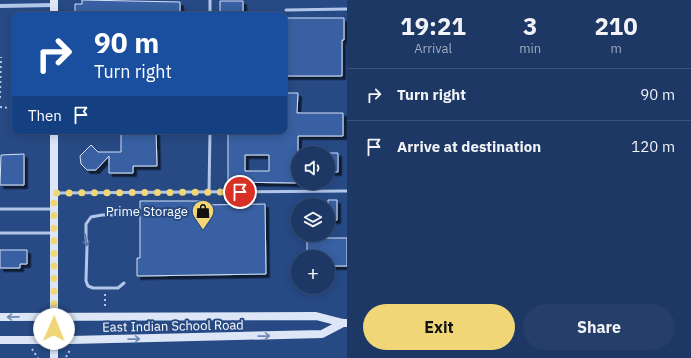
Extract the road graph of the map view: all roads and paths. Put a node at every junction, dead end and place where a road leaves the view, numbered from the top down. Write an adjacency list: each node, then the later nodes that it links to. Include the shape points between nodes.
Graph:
1 (210, 0): 6 (lane)
2 (54, 3): 3 (street)
3 (0, 6)
4 (347, 9): 5 (lane)
5 (286, 10)
6 (210, 12)
7 (1, 57): 8 (path)
8 (0, 98)
9 (0, 107): 10 (path)
10 (9, 108)
11 (54, 134): 15 (main road)
12 (210, 134): 14 (lane)
13 (347, 191): 14 (lane)
14 (209, 192): 15 (lane)
15 (54, 193): 17 (main road)
16 (0, 209): 17 (lane)
17 (54, 209): 20 (main road)
18 (119, 215): 21 (lane, one-way to 21, via 92,217 86,224 86,281 88,286 93,288 118,288)
19 (0, 233): 20 (lane)
20 (54, 233): 25 (main road)
21 (124, 283)
22 (105, 292): 23 (path)
23 (105, 306)
24 (0, 317): 25 (main road, East Indian School Road, one-way to 24)
25 (54, 317): 26 (main road, East Indian School Road, via 316,316); 28 (main road)
26 (345, 323): 28 (main road, East Indian School Road, one-way to 26, via 322,334)
27 (0, 340): 28 (main road, East Indian School Road)
28 (53, 340): 33 (main road)
29 (32, 350): 32 (path)
30 (70, 350): 31 (path)
31 (66, 357)
32 (38, 358)
33 (54, 358)

